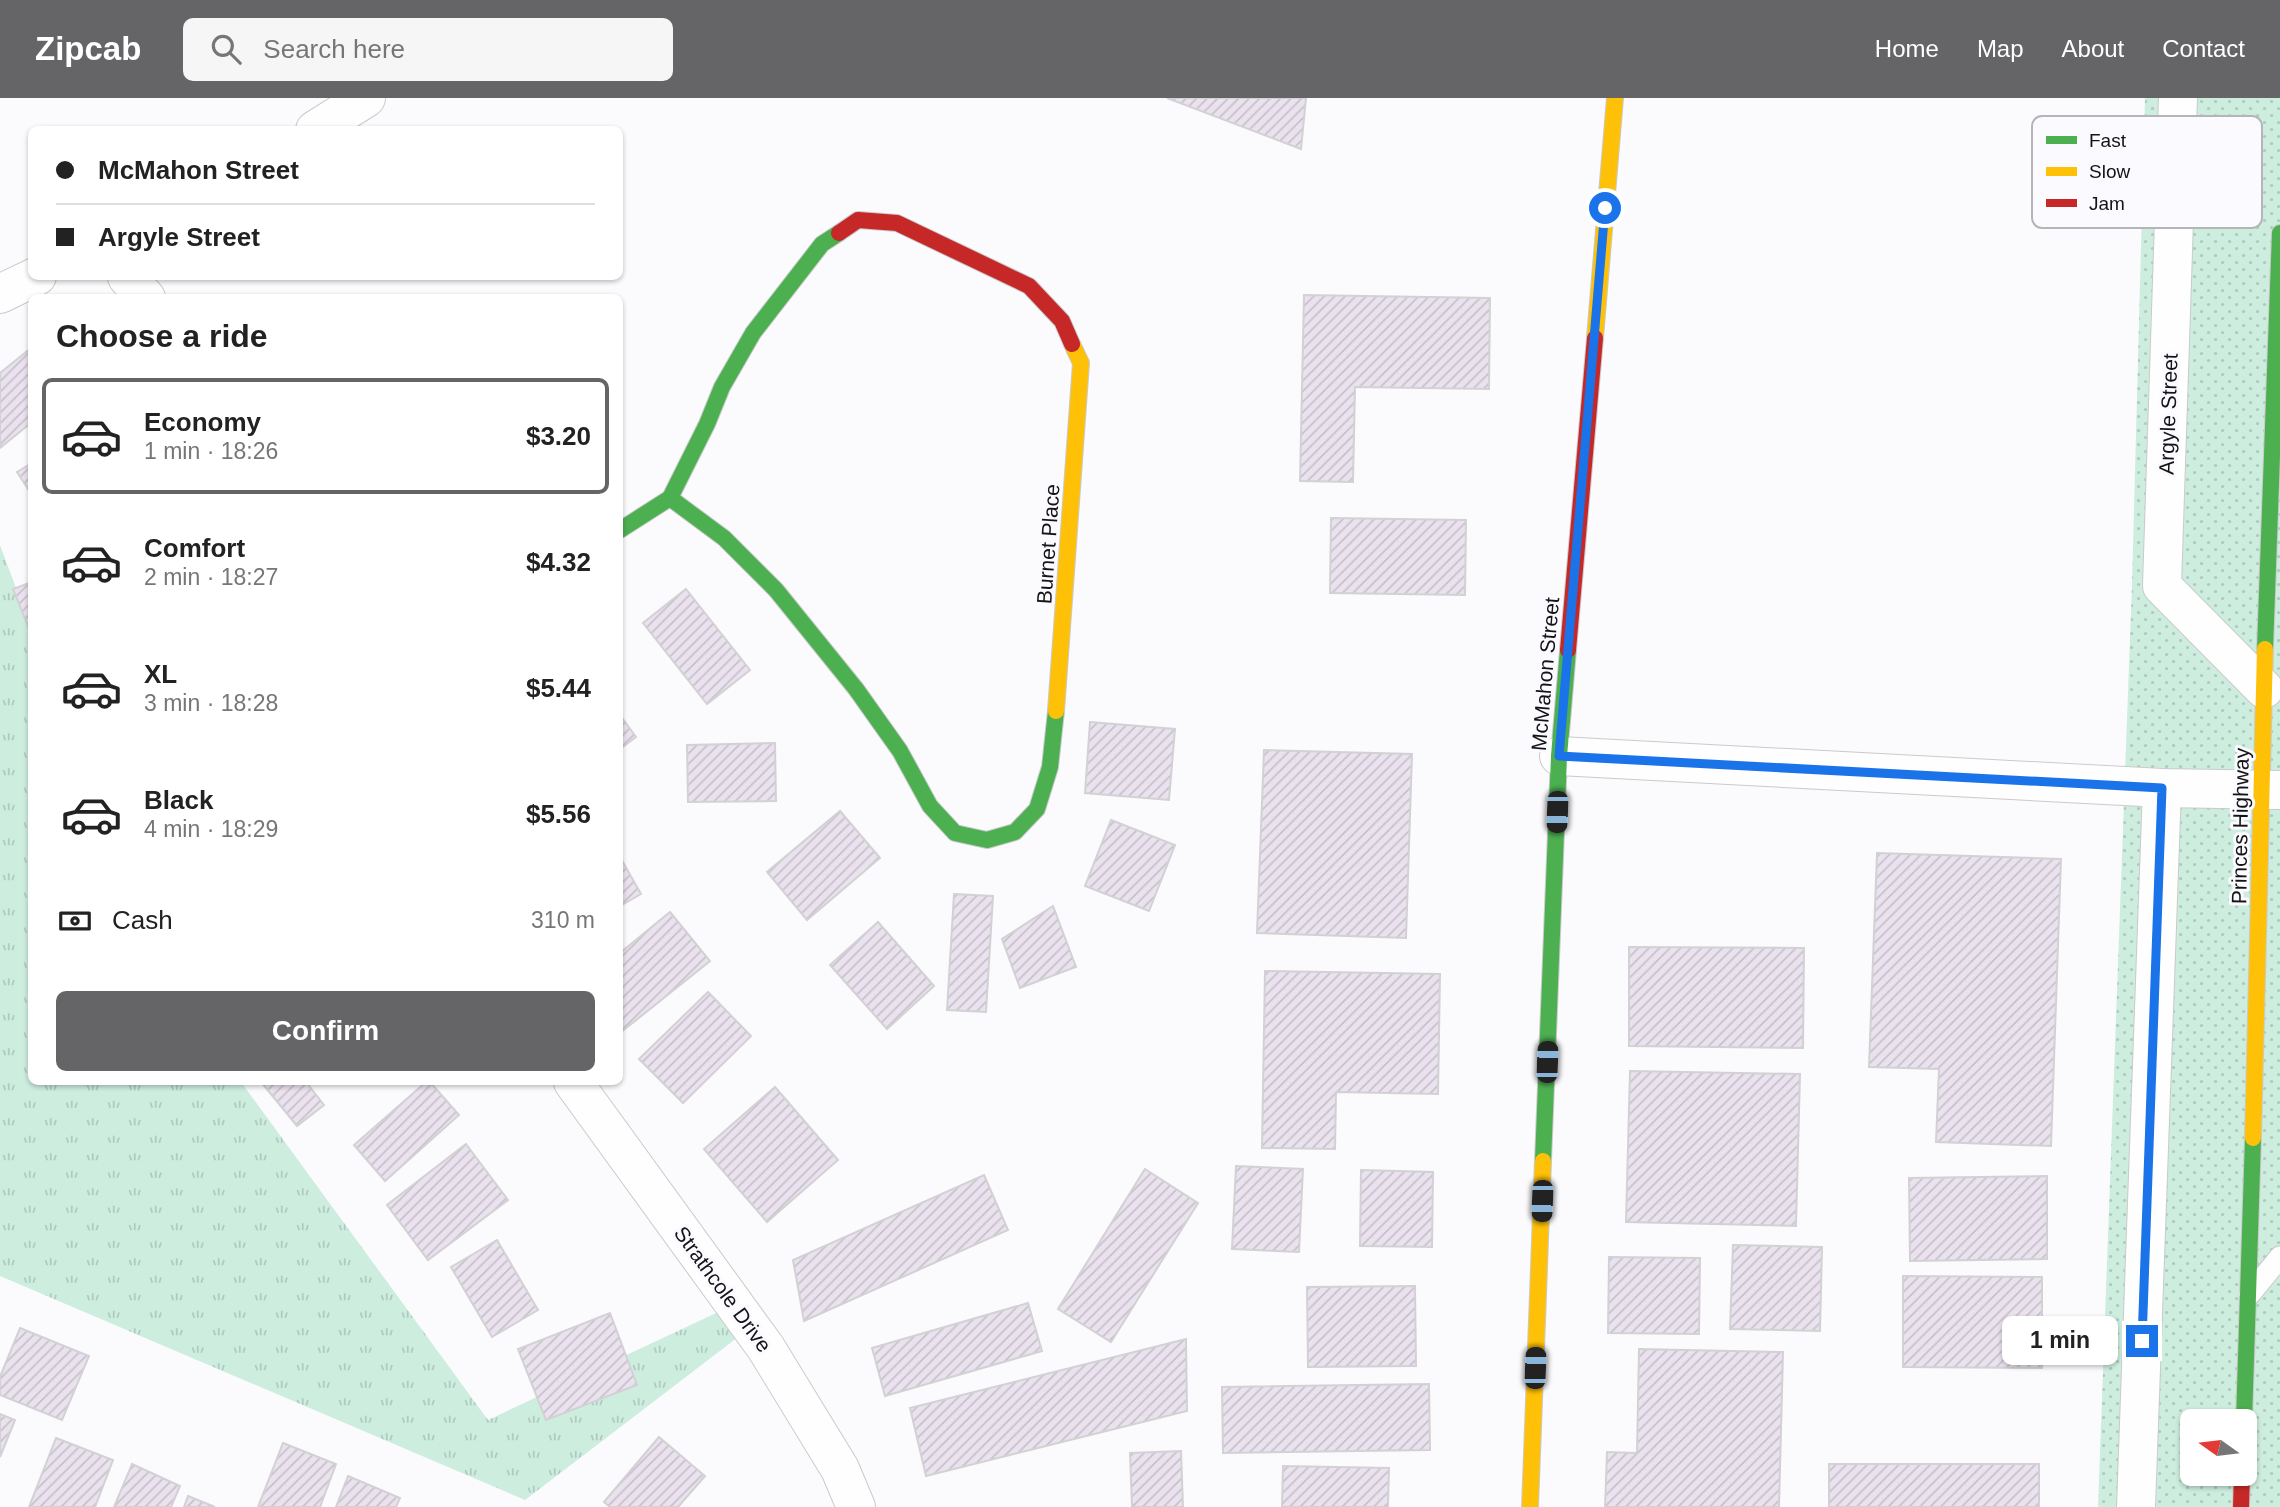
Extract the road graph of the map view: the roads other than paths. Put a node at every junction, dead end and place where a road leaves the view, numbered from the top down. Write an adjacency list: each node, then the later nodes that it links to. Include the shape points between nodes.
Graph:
1 (366, 98): 5 (street)
2 (1615, 98): 15 (main road, McMahon Street)
3 (2178, 98): 4 (street, Argyle Street)
4 (2177, 116)
5 (321, 126)
6 (2174, 228): 14 (street, Argyle Street, via 2162,586)
7 (2280, 233): 14 (main road, Princes Highway)
8 (29, 280): 11 (street)
9 (130, 280): 10 (street)
10 (142, 294)
11 (0, 295)
12 (670, 498): 12 (main road, Burnet Place, via 753,332 822,244 858,220 897,223 1029,286 1062,321 1081,362 1057,702 1049,767 1037,809 1015,832 987,840 955,833 929,806 900,751 856,689 776,590 724,538); 13 (main road)
13 (623, 528)
14 (2263, 689): 17 (main road, Princes Highway)
15 (1559, 756): 16 (street); 25 (main road, McMahon Street)
16 (2162, 788): 17 (street); 26 (street)
17 (2271, 790): 19 (main road, Princes Highway)
18 (575, 1085): 24 (street, Strathcole Drive, via 766,1348 840,1469)
19 (2267, 1093): 21 (main road, Princes Highway)
20 (2280, 1257): 21 (lane)
21 (2248, 1297): 22 (main road, Princes Highway)
22 (2244, 1409)
23 (2242, 1486): 27 (main road)
24 (856, 1507)
25 (1530, 1507)
26 (2136, 1507)
27 (2241, 1507)

